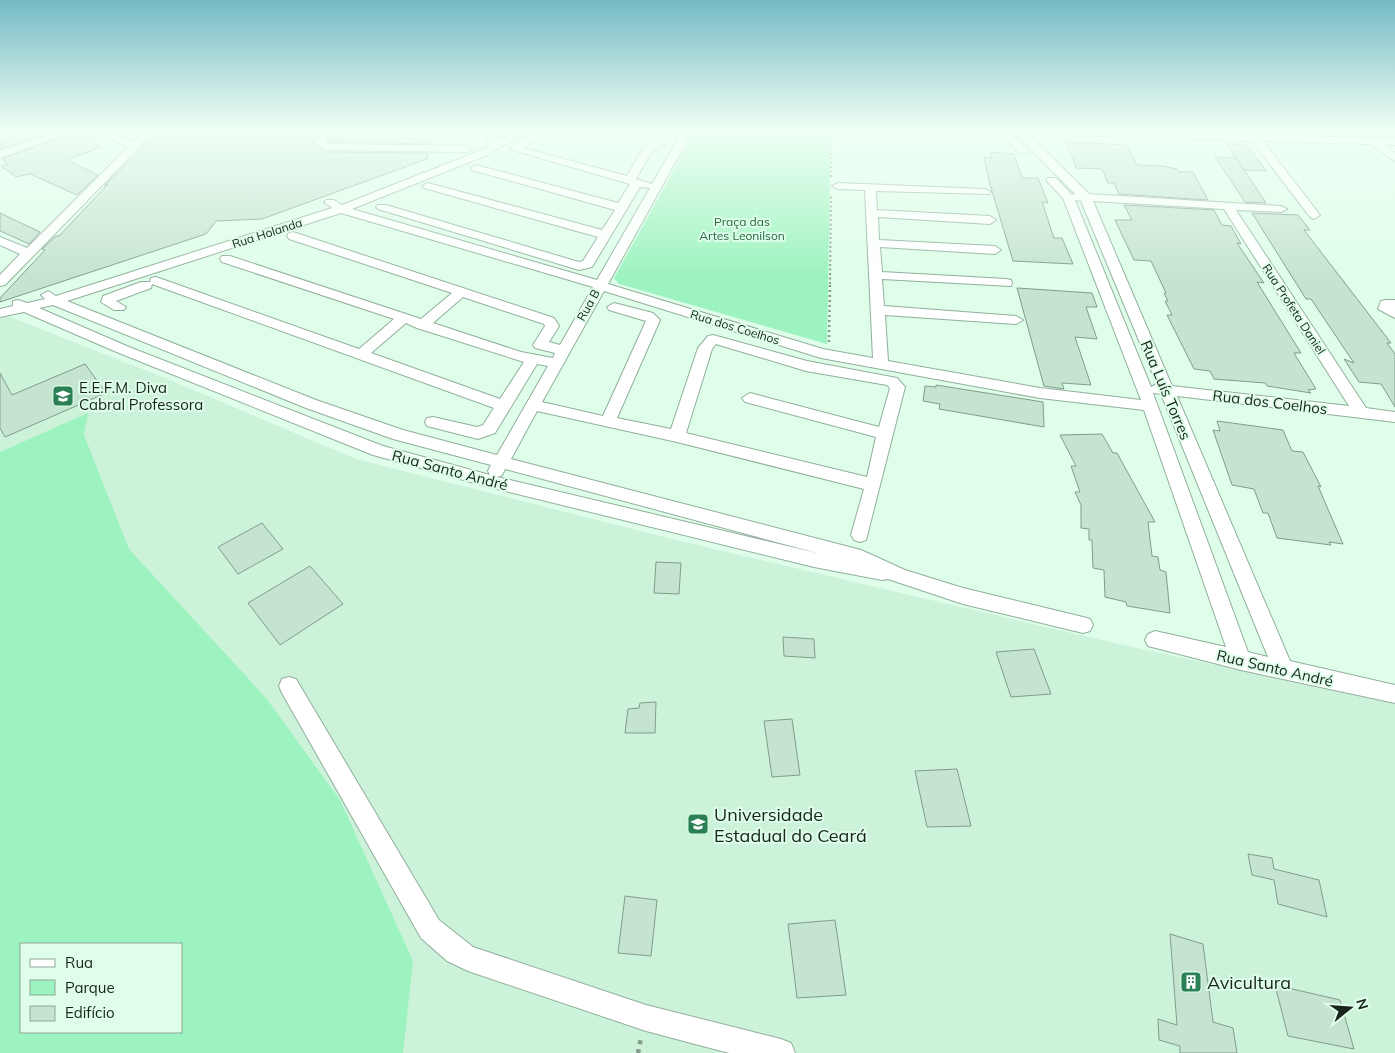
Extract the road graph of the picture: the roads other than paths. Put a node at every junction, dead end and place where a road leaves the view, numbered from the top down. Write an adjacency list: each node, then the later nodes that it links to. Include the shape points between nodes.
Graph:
1 (102, 179): 32 (street)
2 (397, 179): 18 (street, Rua Holanda)
3 (398, 179): 18 (street, Rua Holanda)
4 (517, 179): 21 (street)
5 (627, 179): 10 (street)
6 (660, 179): 13 (street, Rua B)
7 (1051, 179): 16 (street, Rua Luís Torres)
8 (1067, 179): 17 (street, Rua Luís Torres)
9 (1287, 179): 24 (street)
10 (634, 181): 13 (street); 21 (street)
11 (833, 184): 14 (street)
12 (428, 186): 27 (street)
13 (655, 187): 38 (street, Rua B)
14 (870, 187): 15 (street); 23 (street)
15 (984, 192)
16 (1068, 197): 17 (street); 57 (street, Rua Luís Torres)
17 (1086, 198): 19 (street); 58 (street, Rua Luís Torres)
18 (335, 206): 38 (street, Rua dos Coelhos); 40 (street, Rua Holanda)
19 (1228, 206): 22 (street); 63 (street, Rua Profeta Daniel)
20 (382, 207): 27 (street, via 579,266 588,264)
21 (622, 208): 27 (street)
22 (1281, 209)
23 (872, 213): 25 (street); 30 (street)
24 (1314, 215)
25 (990, 220)
26 (324, 226): 28 (street)
27 (605, 235)
28 (293, 236): 33 (street); 39 (street)
29 (0, 241): 32 (street)
30 (874, 243): 31 (street); 34 (street)
31 (995, 250)
32 (28, 253): 36 (street)
33 (226, 259): 35 (street); 49 (street)
34 (875, 275): 37 (street); 46 (street)
35 (156, 281): 43 (street, via 108,299); 53 (street)
36 (0, 282)
37 (1006, 283)
38 (599, 284): 52 (street, Rua B); 56 (street, Rua dos Coelhos, via 821,353)
39 (460, 292): 51 (street); 52 (street, via 549,321 552,326 540,344)
40 (51, 298): 42 (street, Rua Holanda); 69 (street, Rua Santo André, via 311,404 398,435)
41 (1395, 304): 48 (street, via 1386,304 1385,309)
42 (22, 306): 45 (street, Rua Holanda); 47 (street, Rua Holanda); 70 (street, Rua Santo André, via 335,434 408,460)
43 (119, 307)
44 (614, 307): 66 (street, via 653,320)
45 (0, 309)
46 (877, 310): 50 (street); 56 (street)
47 (0, 313)
48 (1395, 314)
49 (403, 319): 51 (street); 53 (street)
50 (1016, 320)
51 (422, 325): 54 (street)
52 (563, 350): 55 (street, Rua B)
53 (360, 355): 60 (street)
54 (533, 359): 55 (street); 60 (street)
55 (556, 363): 61 (street, Rua B)
56 (881, 364): 62 (street, Rua dos Coelhos, via 1040,392)
57 (1144, 388): 58 (street, Rua dos Coelhos); 62 (street, Rua Luís Torres)
58 (1166, 389): 63 (street, Rua dos Coelhos); 77 (street, Rua Luís Torres)
59 (750, 398): 67 (street)
60 (504, 406): 65 (street, via 484,432)
61 (533, 406): 66 (street); 69 (street, Rua B)
62 (1150, 406): 76 (street, Rua Luís Torres)
63 (1360, 413): 64 (street, Rua dos Coelhos)
64 (1395, 417)
65 (433, 422)
66 (608, 422): 68 (street)
67 (885, 434): 68 (street, via 898,387 892,382 806,366 713,339 705,348); 71 (street)
68 (677, 436): 71 (street)
69 (502, 462): 70 (street, Rua B); 73 (street, Rua Santo André, via 861,557)
70 (489, 481): 73 (street, Rua Santo André, via 814,560)
71 (873, 485): 72 (street)
72 (860, 535)
73 (900, 576): 74 (street, Rua Santo André, via 963,596)
74 (1083, 625)
75 (1155, 640): 76 (street, Rua Santo André)
76 (1241, 660): 77 (street, Rua Santo André)
77 (1284, 670): 79 (street, Rua Santo André)
78 (289, 686): 80 (street, via 430,929 456,952 646,1018)
79 (1395, 694)
80 (781, 1053)

